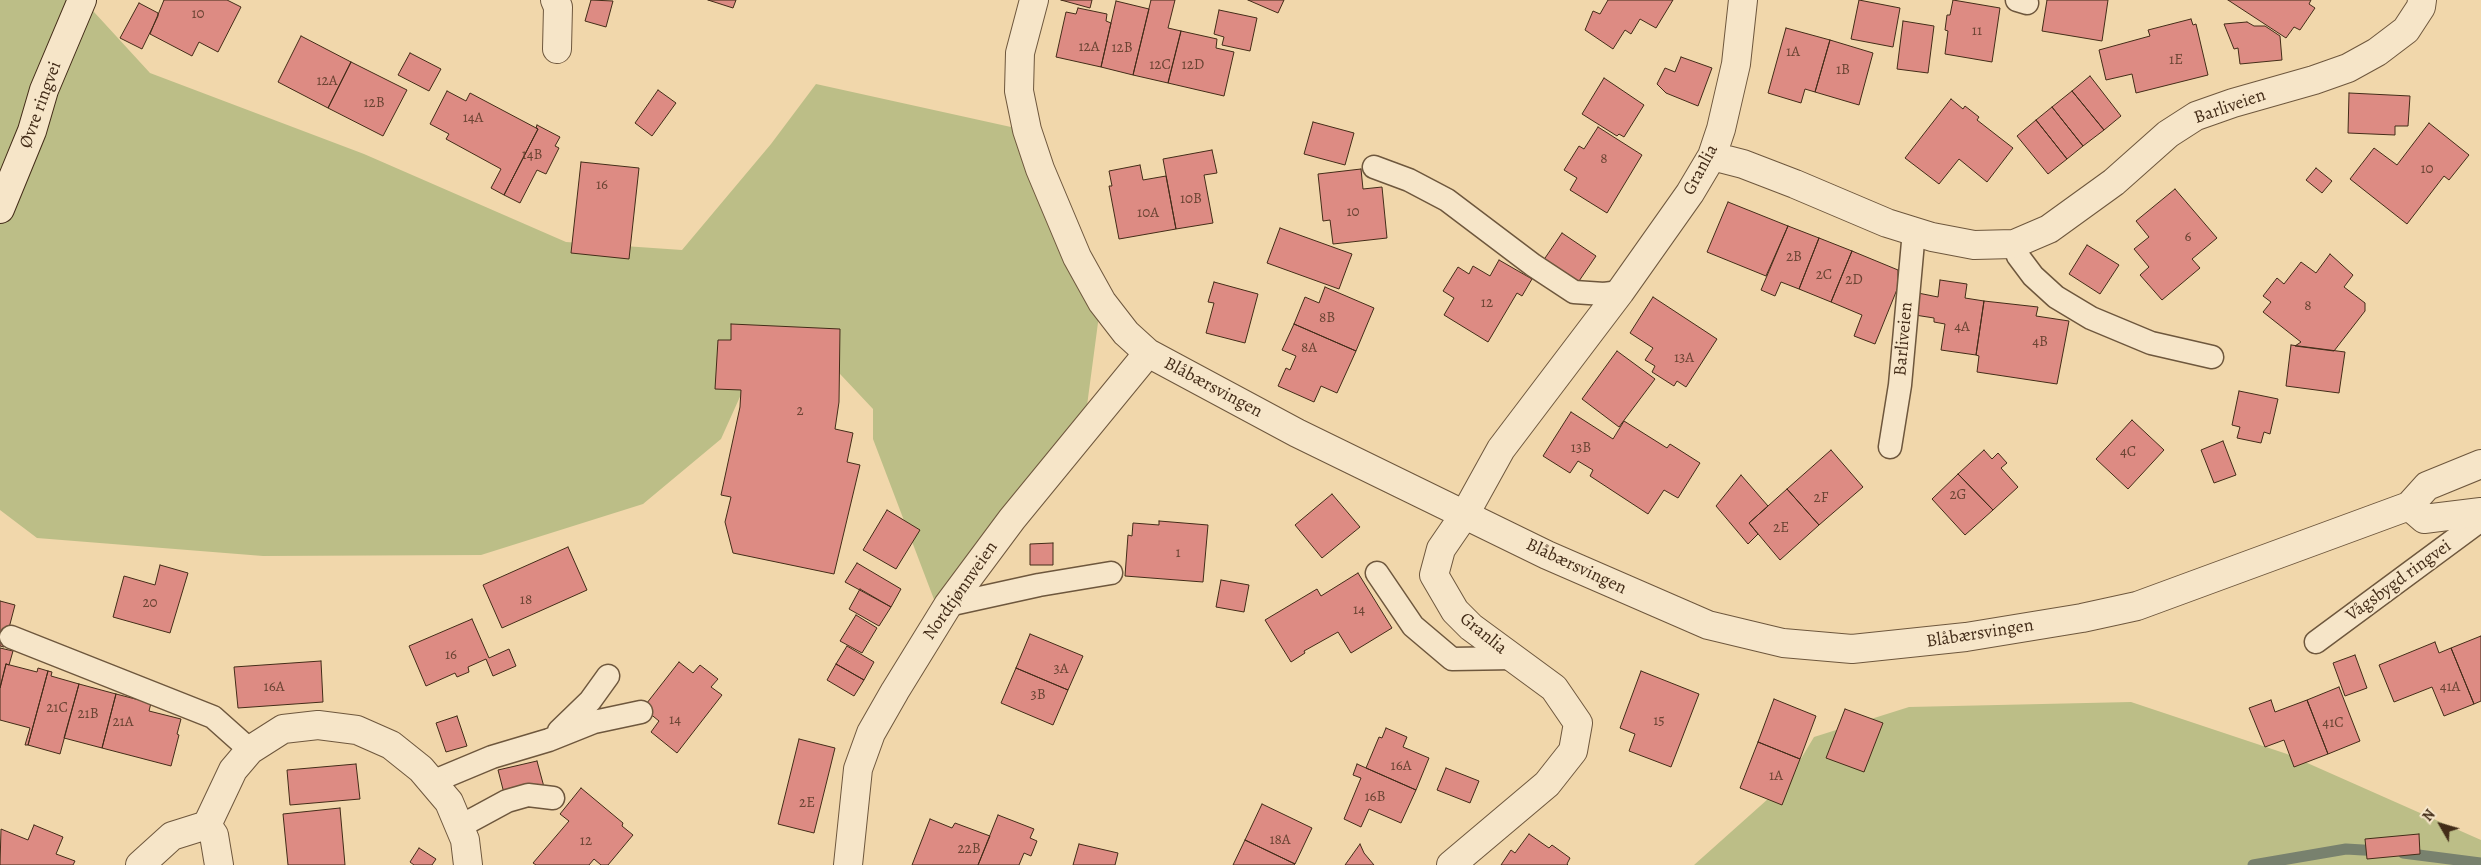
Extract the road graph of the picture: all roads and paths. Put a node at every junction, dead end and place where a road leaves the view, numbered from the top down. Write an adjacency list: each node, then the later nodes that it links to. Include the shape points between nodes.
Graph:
1 (82, 0): 9 (street, Øvre ringvei, via 44,90 32,131)
2 (555, 0): 6 (street, via 558,7)
3 (1034, 0): 13 (street, Blåbærsvingen, via 1020,53 1019,91 1027,130 1077,257 1102,302 1126,333)
4 (1743, 0): 7 (street, Granlia, via 1736,64)
5 (2422, 0): 11 (street, Barliveien, via 2406,30 2377,52 2348,68 2196,116 2168,134 2114,182 2049,229)
6 (557, 49)
7 (1712, 156): 10 (street, Barliveien, via 1743,164); 12 (street, Granlia, via 1690,193)
8 (1374, 167): 12 (lane, via 1447,200 1574,292)
9 (0, 209)
10 (1914, 231): 11 (street, Barliveien, via 1974,245); 15 (lane, Barliveien, via 1900,384)
11 (2014, 244): 14 (lane, via 2018,256 2033,276 2056,297 2091,318 2151,343)
12 (1620, 292): 19 (street, Granlia, via 1501,449)
13 (1148, 353): 19 (street, Blåbærsvingen, via 1297,434); 23 (street, Nordtjønnveien, via 1012,519)
14 (2212, 357)
15 (1890, 447)
16 (2481, 464): 17 (street, Blåbærsvingen, via 2427,486)
17 (2409, 506): 18 (street, via 2424,520); 19 (street, Blåbærsvingen, via 2137,606 1966,637 1852,649 1783,643 1708,625)
18 (2481, 512)
19 (1465, 514): 26 (street, Granlia, via 1441,549 1434,575 1455,611 1471,627)
20 (2481, 520): 25 (lane, Vågsbygd ringvei)
21 (1111, 573): 23 (lane)
22 (1377, 573): 26 (lane, via 1413,626 1452,659)
23 (948, 605): 38 (street, Nordtjønnveien, via 871,733 858,769)
24 (11, 637): 30 (lane, via 213,717)
25 (2316, 642)
26 (1514, 658): 39 (street, Granlia, via 1554,688 1566,702 1578,722 1573,751 1547,784)
27 (608, 676): 29 (lane, via 590,702)
28 (641, 712): 29 (lane, via 594,722)
29 (549, 740): 31 (lane, via 492,757)
30 (250, 750): 31 (street, via 283,729 318,725 357,730 391,745); 33 (street, via 233,770)
31 (432, 782): 34 (street, via 449,802)
32 (554, 798): 34 (lane, via 528,795 506,801)
33 (207, 825): 35 (street, via 172,836); 36 (street, via 214,835)
34 (459, 827): 37 (street, via 465,840)
35 (140, 865)
36 (219, 865)
37 (468, 865)
38 (848, 865)
39 (1451, 865)

